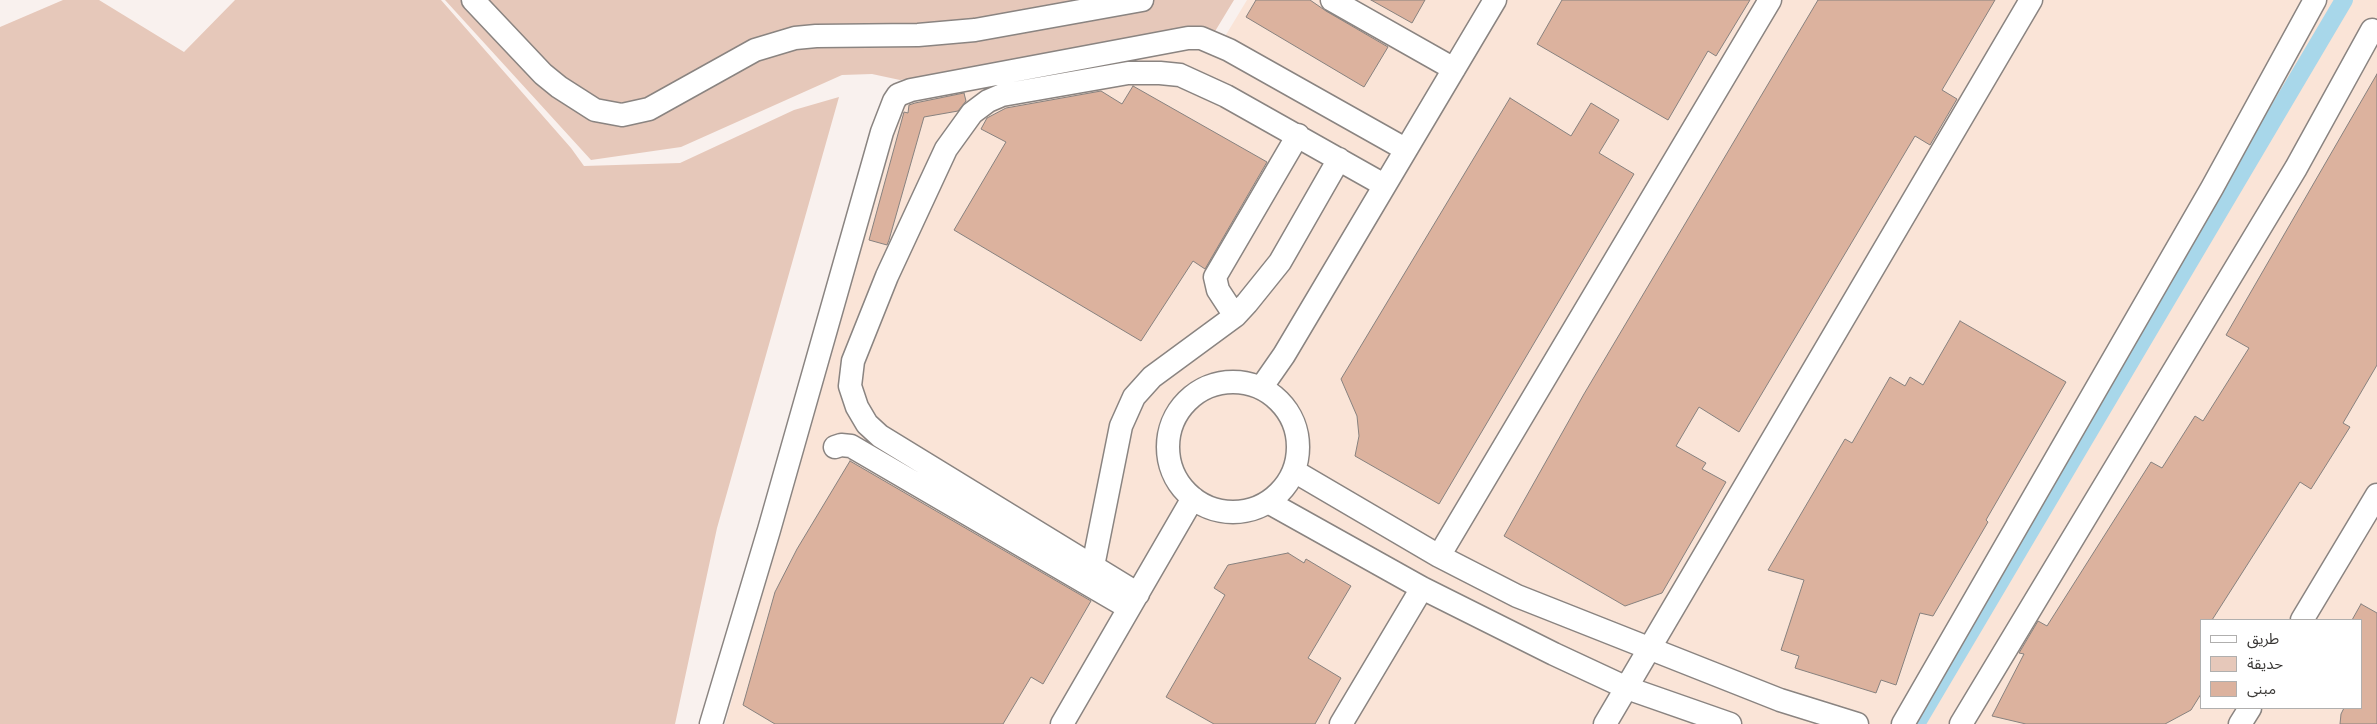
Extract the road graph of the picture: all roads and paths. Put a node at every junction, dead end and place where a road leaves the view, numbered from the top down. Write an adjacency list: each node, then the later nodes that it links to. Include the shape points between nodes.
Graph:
1 (473, 0): 2 (street, via 559,87 594,110 622,115 649,109 755,50 796,38 975,30)
2 (1142, 0)
3 (1332, 0): 9 (street)
4 (1495, 0): 9 (street)
5 (1770, 0): 21 (street)
6 (2031, 0): 26 (street)
7 (2315, 0): 35 (street, via 2212,188)
8 (2375, 28): 36 (street, via 2296,168)
9 (1454, 69): 11 (street)
10 (1298, 135): 12 (street); 14 (street, via 1215,277 1218,290); 22 (street, via 1180,75 1128,73 995,98 972,113 946,148 887,276 852,362 850,386 857,407 866,424 880,436)
11 (1406, 149): 13 (street); 29 (street, via 1229,50 1201,38 898,95 882,132)
12 (1339, 160): 13 (street); 14 (street, via 1280,262)
13 (1384, 185): 15 (street, via 1284,355)
14 (1235, 316): 22 (street, via 1159,372 1134,398 1121,426)
15 (1261, 388): 17 (street, via 1279,401 1293,421 1298,446); 19 (street, via 1240,382 1222,383 1204,389 1177,414 1168,450 1180,485)
16 (835, 448): 24 (street, via 851,446)
17 (1294, 471): 20 (street, via 1284,488); 21 (street)
18 (2377, 494): 25 (street)
19 (1193, 498): 20 (street, via 1211,508 1231,512 1252,509); 24 (street)
20 (1268, 502): 23 (street)
21 (1439, 556): 26 (street, via 1517,596)
22 (1093, 566): 24 (street)
23 (1422, 588): 27 (street); 31 (street)
24 (1133, 601): 30 (street)
25 (2303, 619)
26 (1649, 649): 27 (street); 34 (street, via 1780,700)
27 (1627, 688): 32 (street); 33 (street)
28 (2249, 709): 37 (street)
29 (712, 724)
30 (1062, 724)
31 (1341, 724)
32 (1605, 724)
33 (1730, 724)
34 (1857, 724)
35 (1903, 724)
36 (1961, 724)
37 (2240, 724)

